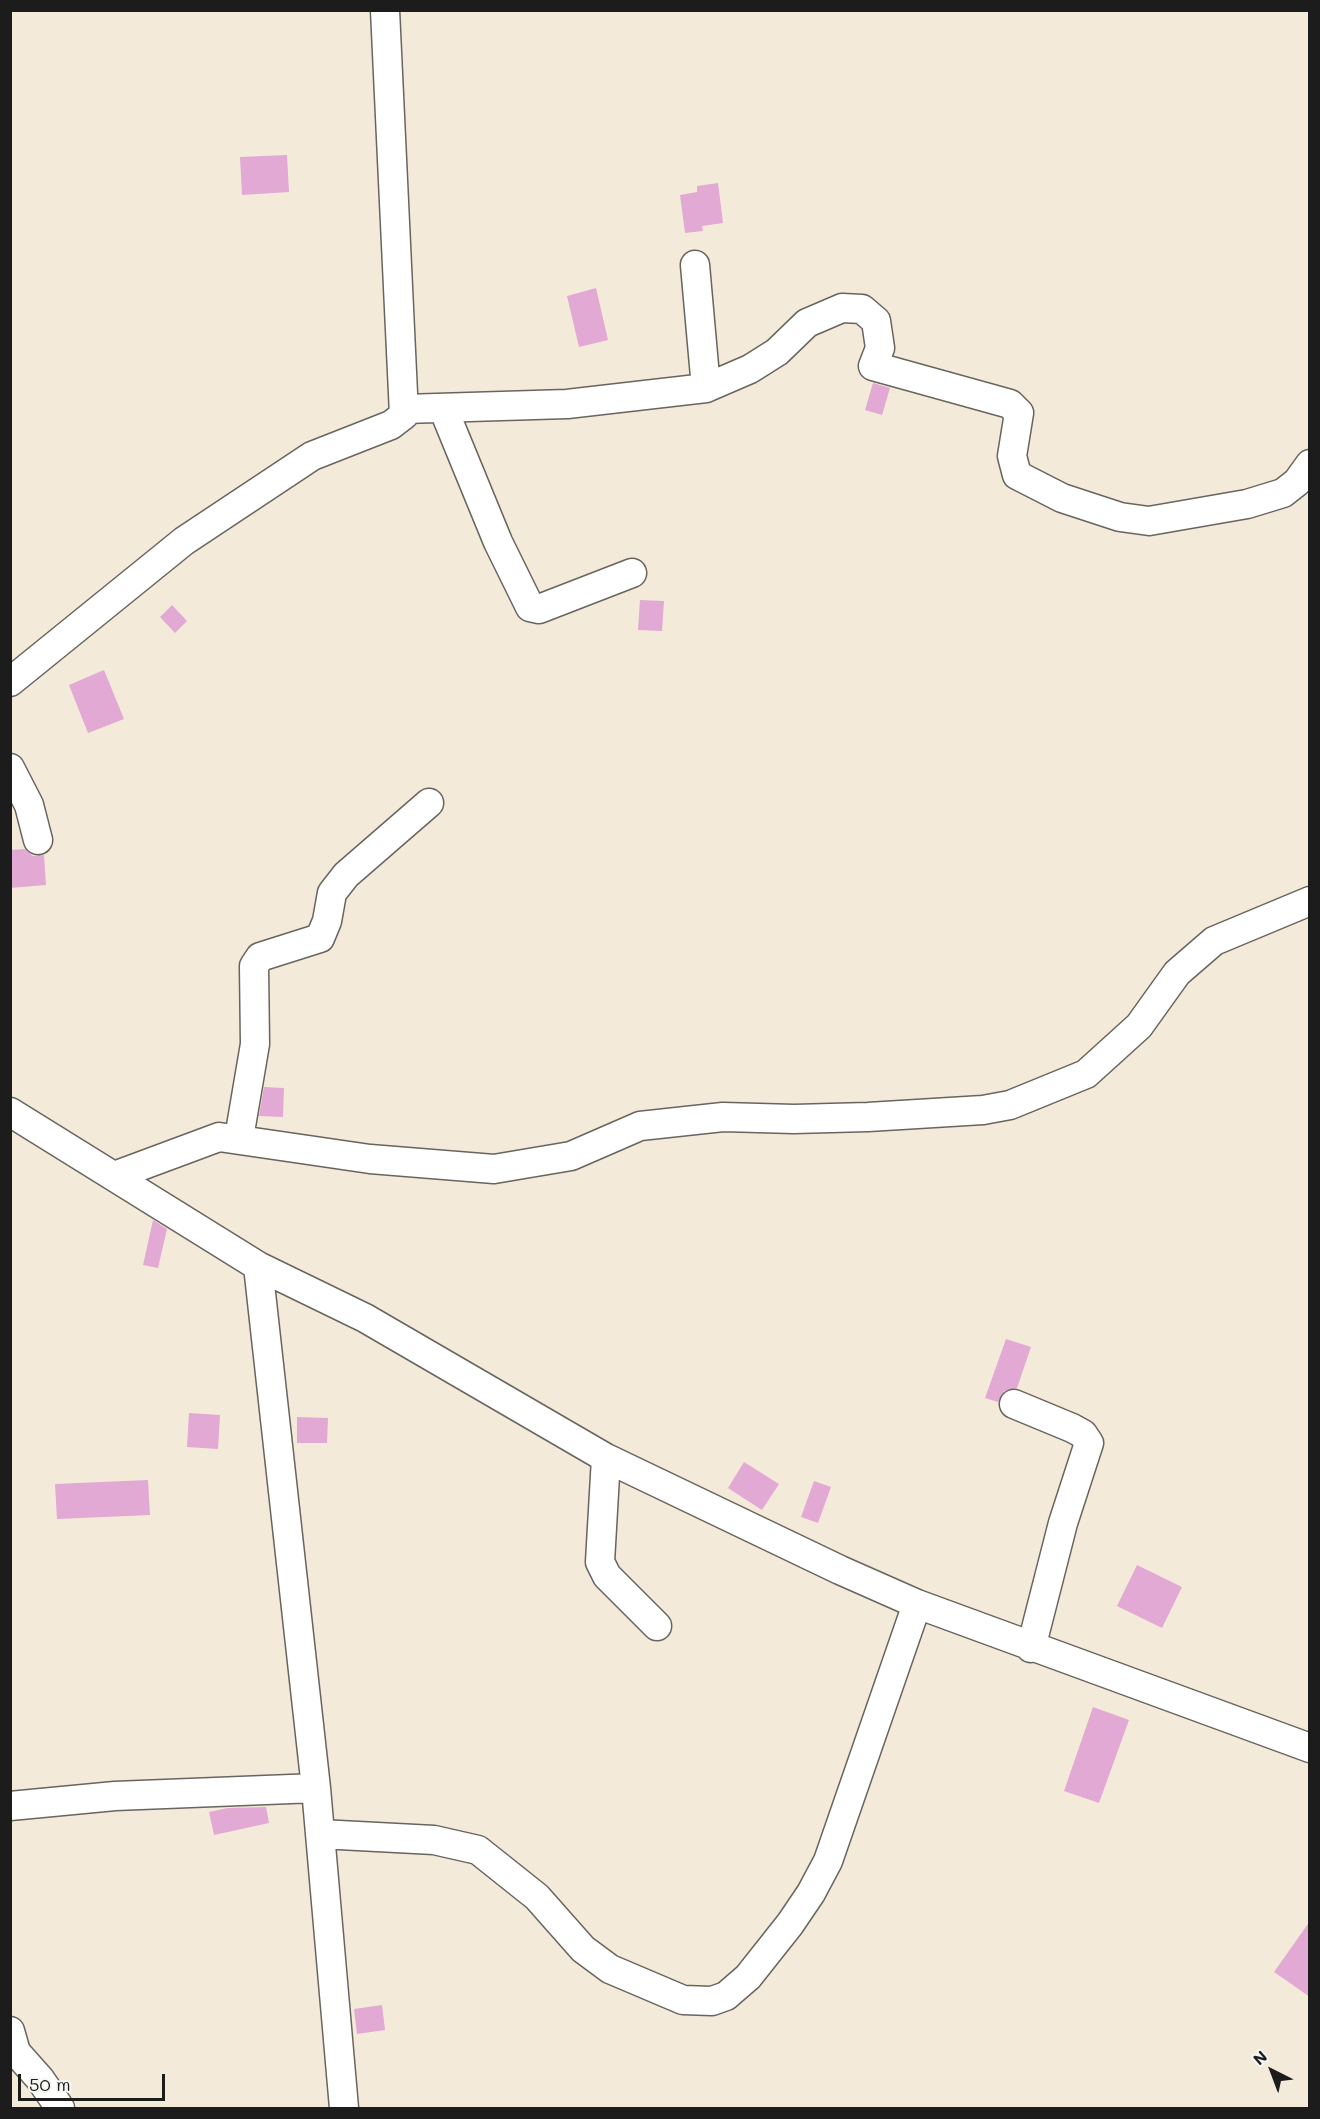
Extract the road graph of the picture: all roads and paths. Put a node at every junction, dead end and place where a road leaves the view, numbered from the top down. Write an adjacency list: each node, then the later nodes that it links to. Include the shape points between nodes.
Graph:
1 (385, 10): 5 (street)
2 (695, 265): 3 (street)
3 (706, 388): 4 (street, via 567,404); 6 (street, via 777,352 807,323 842,309 862,309 876,321 880,348 873,366 1010,404 1018,413 1012,456 1017,475 1062,498 1120,517 1149,521 1247,504 1283,493)
4 (442, 408): 5 (street); 7 (street, via 530,607 539,609)
5 (404, 409): 8 (street, via 400,420 312,456 184,541)
6 (1310, 464)
7 (632, 573)
8 (10, 682)
9 (10, 768): 11 (street, via 29,804)
10 (429, 803): 14 (street, via 346,875 332,893 320,938 260,957 254,966 255,1044)
11 (38, 840)
12 (1310, 900): 14 (street, via 1214,941 1177,973 1139,1026 1086,1074 1010,1105 868,1117 723,1117 640,1126 571,1156 494,1169 370,1159)
13 (10, 1113): 15 (street)
14 (239, 1138): 15 (street, via 219,1137)
15 (114, 1176): 16 (street)
16 (258, 1266): 18 (street, via 365,1318); 23 (street)
17 (1014, 1404): 21 (street, via 1072,1428 1089,1443 1063,1523)
18 (606, 1458): 19 (street); 20 (street, via 600,1562 607,1576)
19 (917, 1604): 21 (street); 25 (street, via 828,1861 790,1924 748,1977 726,1996 712,2001 683,2000 603,1965 583,1949 537,1897 478,1850 434,1840)
20 (657, 1626)
21 (1031, 1648): 22 (street)
22 (1310, 1748)
23 (316, 1788): 24 (street, via 115,1796); 25 (street)
24 (10, 1806)
25 (320, 1834): 28 (street)
26 (10, 2031): 27 (street, via 16,2052)
27 (60, 2109)
28 (344, 2109)

